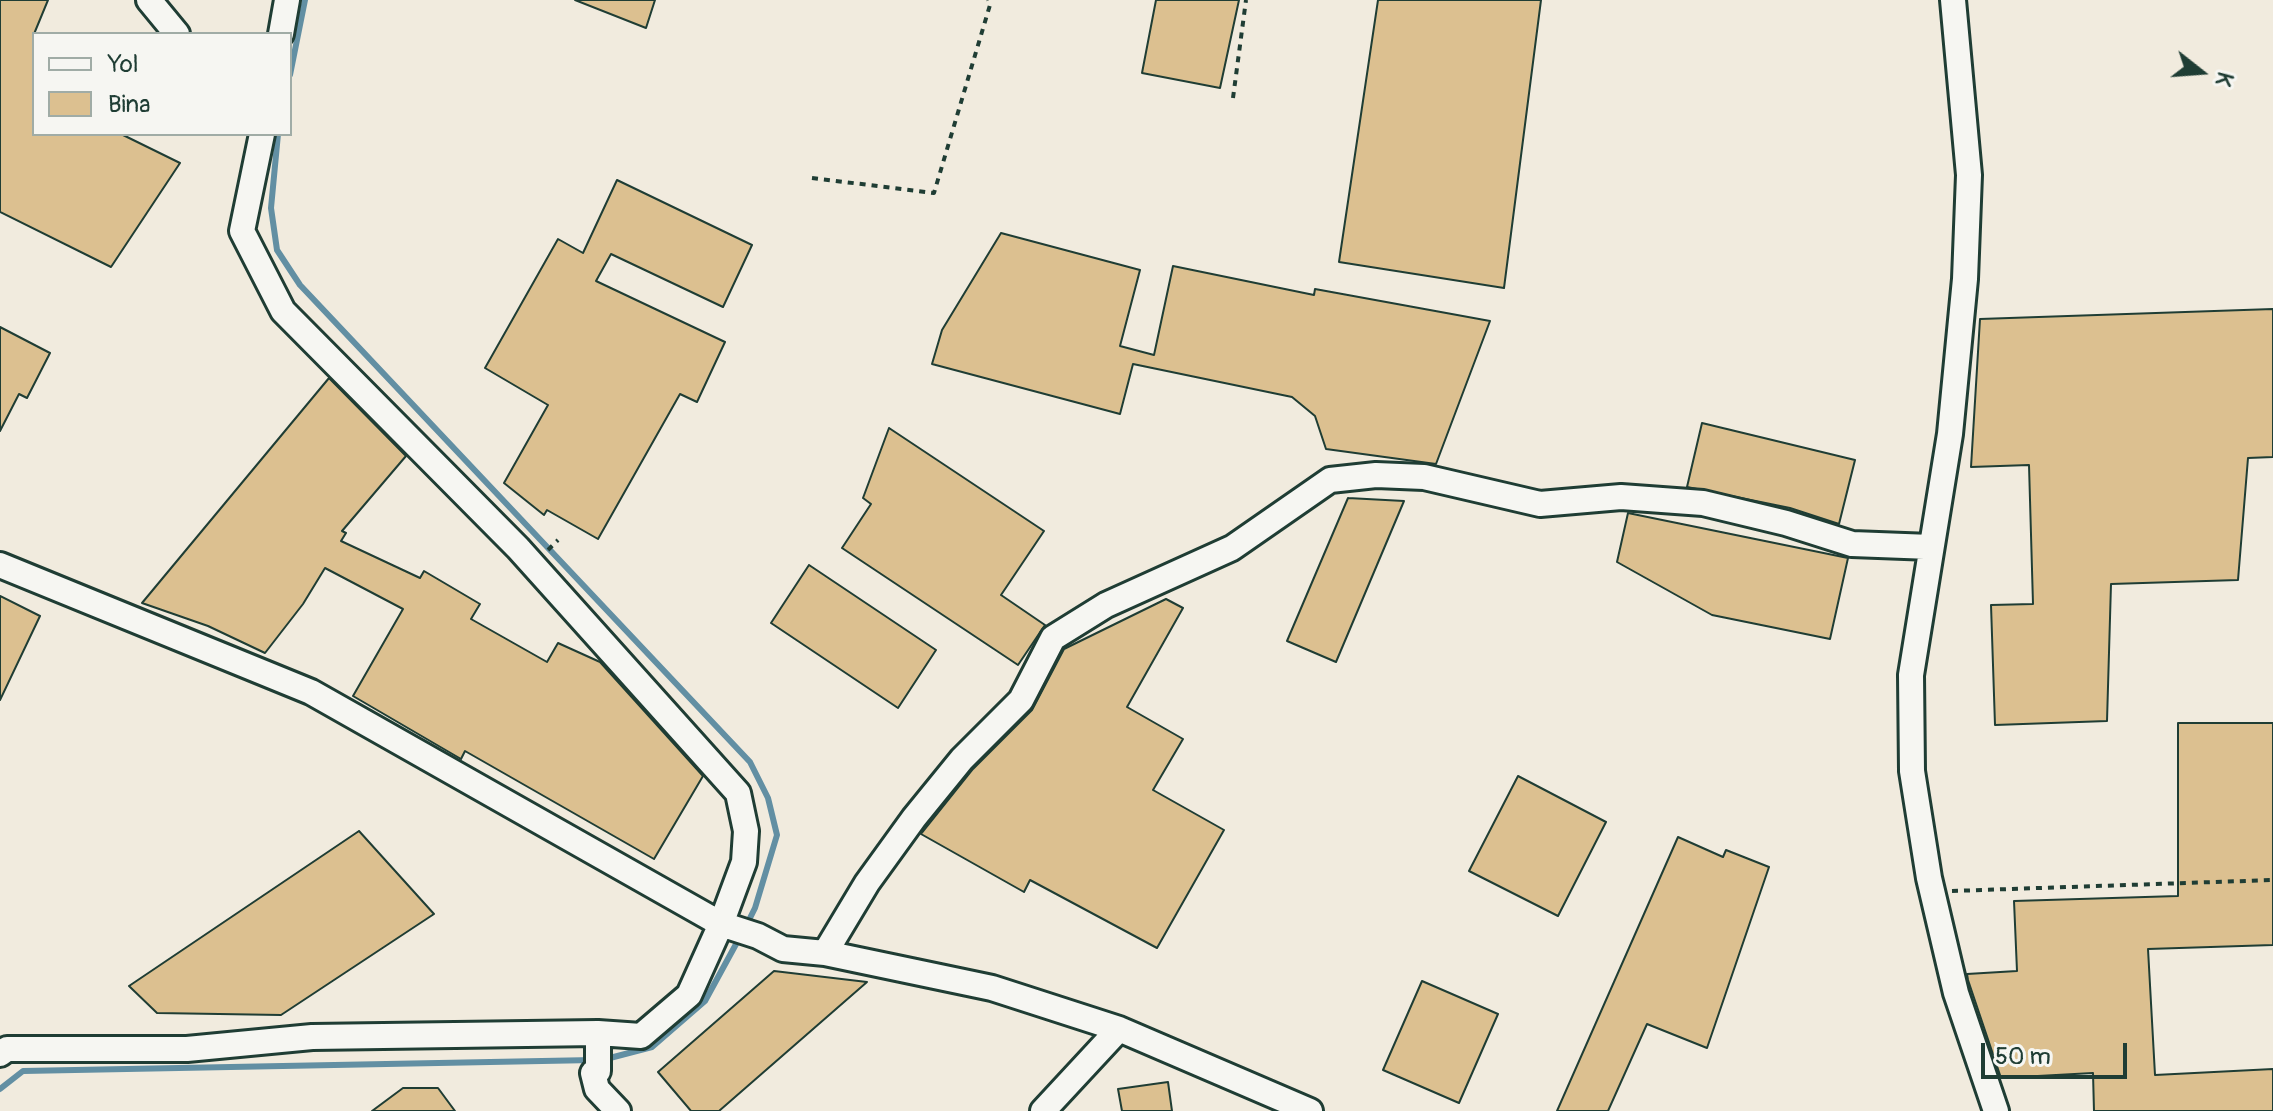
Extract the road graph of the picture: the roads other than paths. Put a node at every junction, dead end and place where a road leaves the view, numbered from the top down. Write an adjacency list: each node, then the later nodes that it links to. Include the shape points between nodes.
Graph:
1 (149, 0): 4 (street)
2 (287, 0): 5 (street)
3 (1953, 0): 7 (street, via 1969,175 1950,434)
4 (175, 32)
5 (281, 32)
6 (262, 136): 9 (street, via 242,231 283,311 518,548 738,793 746,831 744,862)
7 (1931, 547): 10 (street, via 1852,544 1703,503 1621,497 1540,504 1424,477 1330,480 1232,548 1106,605 1053,638 1021,700 962,759 914,818); 17 (street, via 1911,689 1912,771 1956,993)
8 (0, 565): 9 (street, via 311,692)
9 (726, 925): 10 (street, via 783,949); 12 (street, via 689,995 641,1036)
10 (825, 953): 11 (street, via 992,988)
11 (1119, 1029): 15 (street); 16 (street)
12 (598, 1051): 13 (street, via 312,1037 187,1049 7,1049); 14 (street, via 593,1073 597,1089)
13 (0, 1054)
14 (618, 1111)
15 (1043, 1111)
16 (1310, 1111)
17 (1996, 1111)

